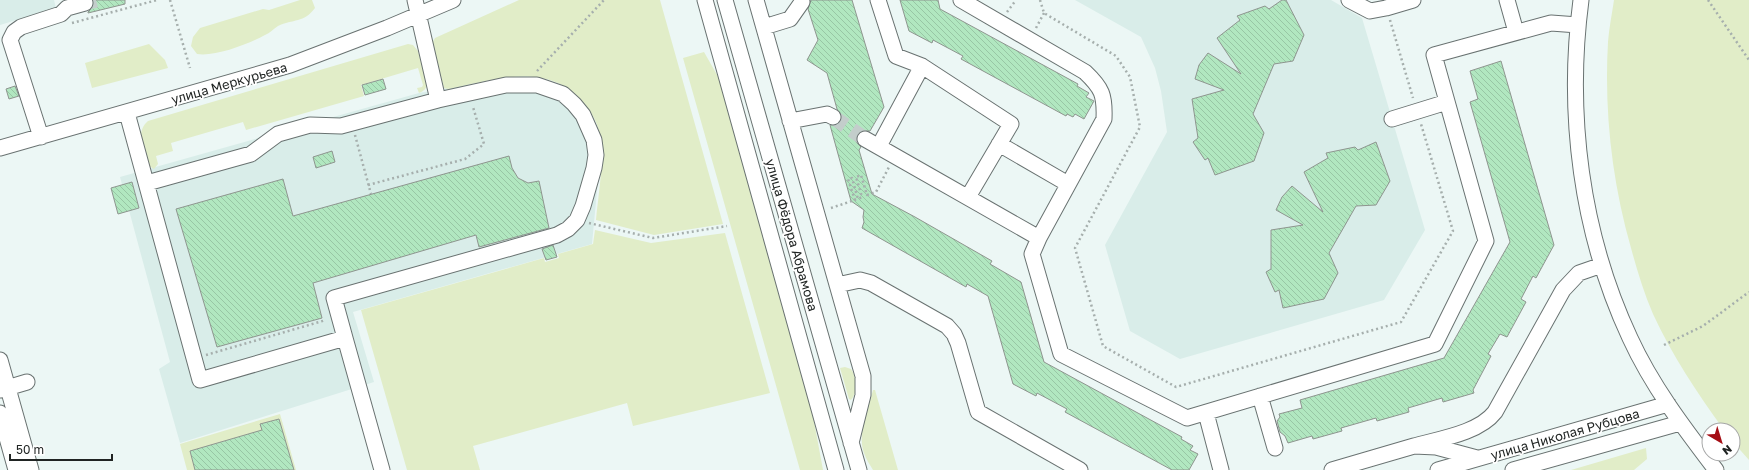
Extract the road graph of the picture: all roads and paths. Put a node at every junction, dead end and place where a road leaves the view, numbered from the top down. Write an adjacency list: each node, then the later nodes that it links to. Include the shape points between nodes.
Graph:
1 (157, 0): 22 (path)
2 (170, 0): 28 (path)
3 (415, 0): 21 (street)
4 (452, 0): 21 (street, улица Меркурьева)
5 (604, 0): 29 (path)
6 (705, 0): 76 (street, улица Фёдора Абрамова)
7 (725, 0): 69 (street, улица Фёдора Абрамова)
8 (756, 0): 24 (street)
9 (878, 0): 27 (street, via 896,56)
10 (961, 0): 46 (street, via 1085,72 1098,85 1105,102 1104,119)
11 (1040, 0): 33 (path, via 1044,13 1116,56 1130,77 1140,127 1075,248 1103,346 1176,387 1401,322 1453,231)
12 (1349, 0): 20 (street, via 1370,11)
13 (1413, 0): 20 (street)
14 (1507, 0): 25 (street)
15 (1581, 0): 23 (street)
16 (1708, 0): 26 (path)
17 (802, 2): 24 (street, via 790,19)
18 (85, 3): 19 (street)
19 (65, 4): 39 (street, via 62,14 21,27 14,32 10,40)
20 (1386, 8): 33 (path)
21 (419, 15): 31 (street); 34 (street, улица Меркурьева, via 290,65)
22 (68, 24)
23 (1578, 25): 25 (street, via 1551,23); 54 (street, via 1575,86 1577,135 1591,224)
24 (764, 27): 37 (street)
25 (1516, 32): 32 (street, via 1434,56)
26 (1749, 60)
27 (922, 66): 41 (street, via 1011,124); 42 (street)
28 (190, 68)
29 (525, 84): 30 (street, via 506,85); 51 (street, via 537,85 563,94 579,109 590,127 596,155)
30 (469, 93): 31 (street); 47 (path, via 484,144 465,159)
31 (438, 100): 38 (street)
32 (1447, 102): 33 (street); 64 (street, via 1486,241 1435,344)
33 (1417, 111): 36 (street)
34 (127, 113): 39 (street, улица Меркурьева); 45 (street)
35 (833, 117): 37 (street, via 827,114)
36 (1392, 119)
37 (790, 121): 55 (street)
38 (352, 123): 45 (street, via 341,126 310,125 278,134 251,154); 47 (path)
39 (41, 137): 43 (street, улица Меркурьева)
40 (865, 140): 42 (street)
41 (999, 144): 46 (street); 49 (street)
42 (879, 146): 44 (street)
43 (0, 148)
44 (895, 155): 49 (street); 50 (path, via 876,192 867,195 861,175 856,176 862,197 858,199 852,178 848,179 855,200)
45 (147, 183): 60 (street)
46 (1068, 184): 53 (street)
47 (368, 185): 48 (path)
48 (371, 194)
49 (968, 197): 53 (street)
50 (831, 208)
51 (577, 220): 52 (path, via 653,238); 57 (street, via 557,235 334,298)
52 (727, 226)
53 (1039, 238): 67 (street, via 1032,254 1061,354 1187,418)
54 (1602, 265): 65 (street, via 1630,338); 70 (street, via 1579,273 1563,290 1489,420 1477,427)
55 (837, 285): 69 (street, via 864,386); 78 (street, via 860,280 871,283 947,326 958,343 978,412)
56 (1749, 292): 59 (path, via 1703,326)
57 (339, 316): 58 (street); 60 (path)
58 (345, 338): 60 (street, via 200,380); 75 (street)
59 (1664, 345)
60 (194, 358)
61 (0, 360): 63 (street)
62 (27, 382): 63 (street)
63 (4, 388): 74 (street)
64 (1260, 396): 67 (street); 71 (street)
65 (1668, 404): 68 (street); 72 (street, улица Николая Рубцова)
66 (0, 412): 73 (street)
67 (1206, 413): 79 (street)
68 (1680, 423): 82 (street, улица Николая Рубцова); 83 (street)
69 (851, 444): 77 (street, улица Фёдора Абрамова)
70 (1414, 446): 72 (street, via 1436,447); 80 (street)
71 (1275, 448)
72 (1478, 458): 81 (street, улица Николая Рубцова)
73 (16, 470)
74 (31, 470)
75 (382, 470)
76 (836, 470)
77 (859, 470)
78 (1080, 470)
79 (1221, 470)
80 (1332, 470)
81 (1438, 470)
82 (1514, 470)
83 (1716, 470)

